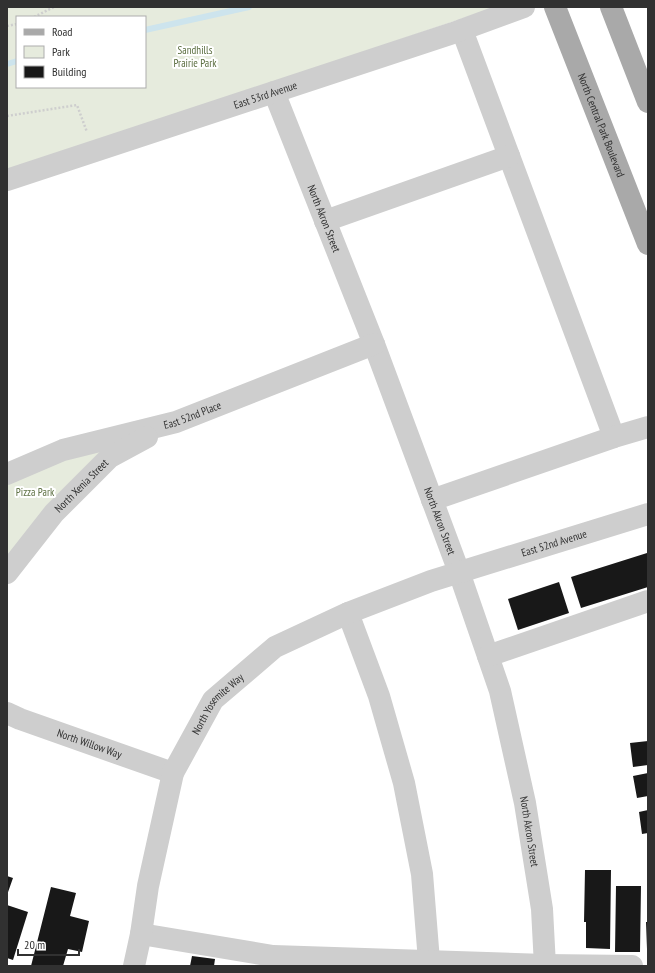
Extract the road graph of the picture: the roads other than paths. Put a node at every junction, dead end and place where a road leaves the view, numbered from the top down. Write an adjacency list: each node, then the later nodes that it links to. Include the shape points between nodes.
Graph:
1 (524, 7): 4 (street, East 53rd Avenue)
2 (556, 7): 10 (main road, North Central Park Boulevard)
3 (611, 7): 6 (main road)
4 (462, 30): 5 (street, East 53rd Avenue); 7 (street)
5 (274, 92): 8 (street, East 53rd Avenue); 9 (street, North Akron Street)
6 (648, 102)
7 (509, 156): 9 (street); 14 (street)
8 (7, 180)
9 (325, 221): 11 (street, North Akron Street)
10 (648, 244)
11 (374, 344): 12 (street, East 52nd Place); 16 (street, North Akron Street)
12 (176, 422): 15 (street, East 52nd Place, via 63,450); 19 (street, North Xenia Street, via 110,457 54,513)
13 (648, 427): 14 (street)
14 (614, 437): 16 (street)
15 (7, 474)
16 (432, 500): 18 (street, North Akron Street)
17 (648, 514): 18 (street, East 52nd Avenue)
18 (459, 572): 21 (street, North Yosemite Way); 22 (street, North Akron Street)
19 (7, 573)
20 (648, 601): 22 (street)
21 (348, 613): 24 (street, North Yosemite Way, via 275,647 213,700); 26 (street, via 379,696 404,783 422,874)
22 (488, 656): 28 (street, North Akron Street, via 500,691 525,803 542,909)
23 (7, 713): 24 (street, North Willow Way)
24 (172, 773): 25 (street, North Yosemite Way, via 148,886)
25 (141, 934): 26 (street, via 273,956); 27 (street, North Yosemite Way)
26 (429, 961): 28 (street)
27 (134, 966)
28 (545, 966): 29 (street)
29 (632, 966)

